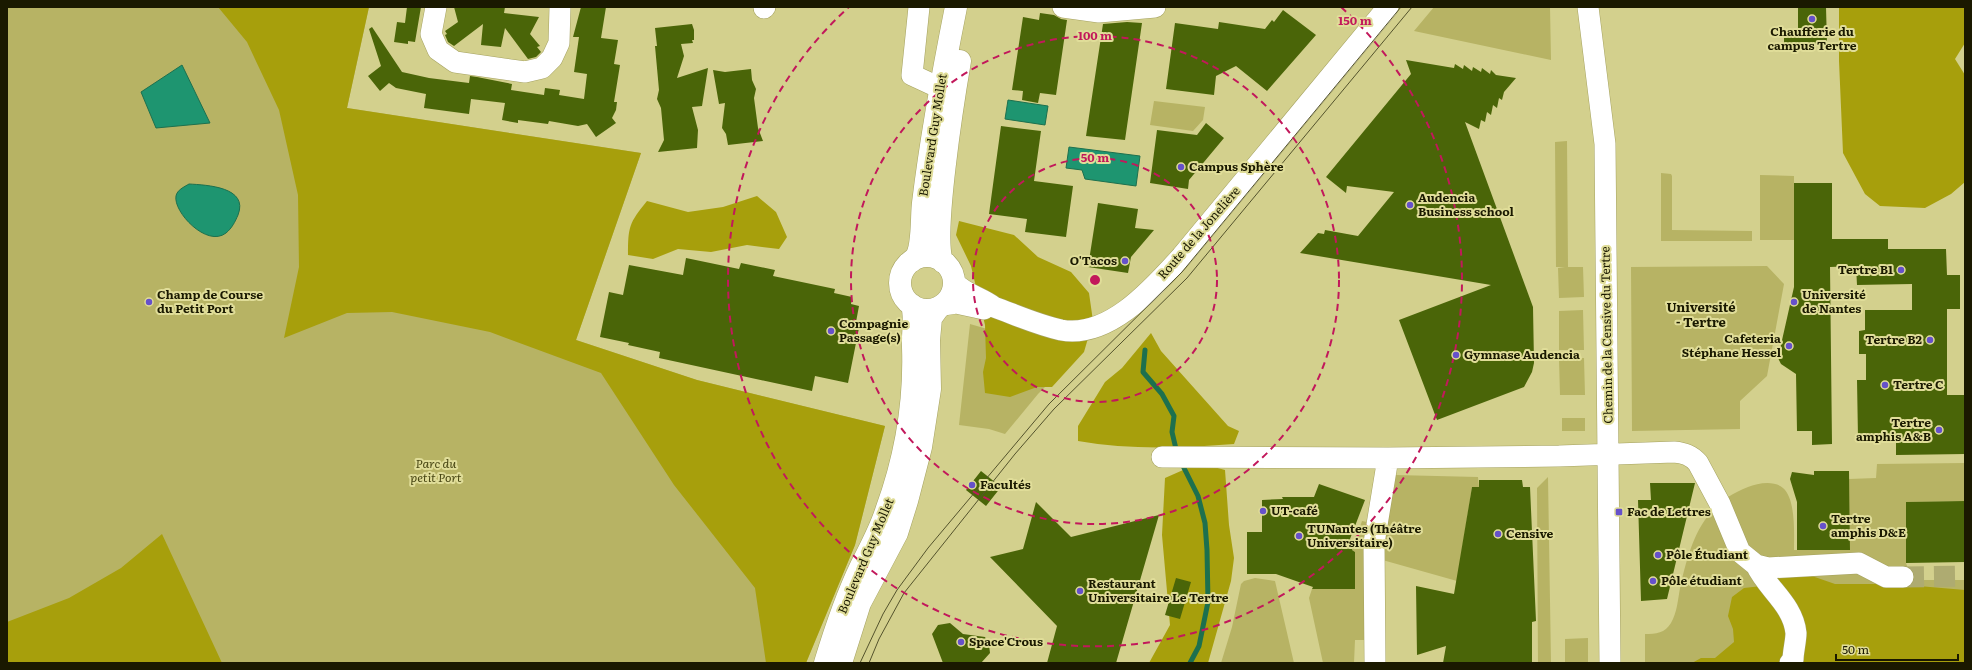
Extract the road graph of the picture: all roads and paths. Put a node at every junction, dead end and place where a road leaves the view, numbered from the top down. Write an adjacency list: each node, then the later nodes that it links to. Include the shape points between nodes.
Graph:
1 (436, 7): 2 (street, via 431,34 438,50 455,62 525,72 542,68 552,58 559,43)
2 (560, 7)
3 (919, 7): 10 (street, via 912,75)
4 (956, 7): 10 (main road, Boulevard Guy Mollet)
5 (972, 7): 12 (main road, Boulevard Guy Mollet, via 956,84 945,161 940,237)
6 (1063, 7): 7 (street, via 1099,12)
7 (1155, 7)
8 (1588, 7): 17 (street, Chemin de la Censive du Tertre, via 1605,144)
9 (1384, 8): 16 (street, Route de la Jonelière, via 1182,256 1148,293 1108,321 1073,331 1061,330)
10 (940, 88): 11 (main road, Boulevard Guy Mollet, via 928,158 920,248)
11 (912, 261): 12 (main road, via 930,257); 14 (main road, via 903,272 900,282 904,297)
12 (943, 262): 13 (main road, via 952,273)
13 (954, 282): 15 (main road, via 951,294); 16 (street, Route de la Jonelière, via 962,290)
14 (912, 305): 15 (main road, via 925,310); 22 (main road, Boulevard Guy Mollet, via 913,388 900,466 886,511 853,586)
15 (941, 306): 16 (street, Route de la Jonelière, via 956,303 984,309); 23 (main road, Boulevard Guy Mollet, via 931,318 927,405 921,447 907,501 897,533 860,603)
16 (994, 307)
17 (1609, 454): 19 (street); 20 (street, via 1674,452 1694,458 1720,504 1740,552); 25 (street, Chemin de la Censive du Tertre)
18 (1162, 457): 19 (street)
19 (1388, 458): 24 (street, via 1374,543)
20 (1756, 565): 21 (street, via 1768,568 1859,564 1886,577); 26 (street, via 1761,576 1787,606 1796,633)
21 (1903, 577)
22 (825, 663)
23 (841, 663)
24 (1375, 663)
25 (1610, 663)
26 (1790, 663)

